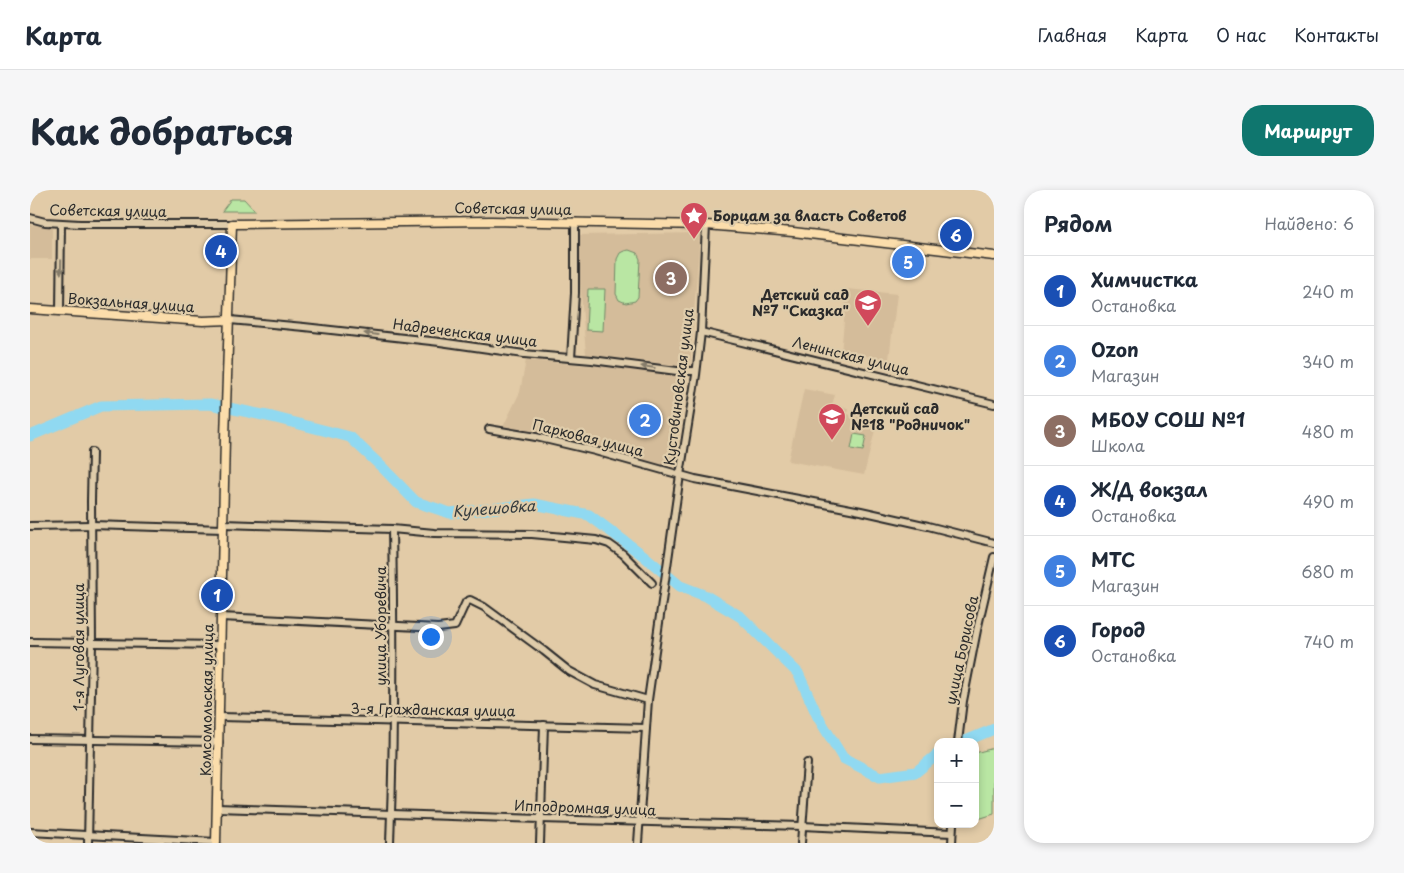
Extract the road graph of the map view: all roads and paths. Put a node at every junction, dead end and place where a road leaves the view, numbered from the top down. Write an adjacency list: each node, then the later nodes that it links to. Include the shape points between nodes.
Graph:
1 (30, 218): 3 (street, Советская улица)
2 (575, 222): 4 (main road, Советская улица); 5 (main road, Советская улица); 11 (street)
3 (61, 223): 4 (street, Советская улица); 8 (street, one-way to 8)
4 (232, 224): 9 (main road)
5 (706, 225): 6 (main road, Советская улица); 10 (street, Кустовиновская улица)
6 (994, 256)
7 (30, 309): 8 (main road, Вокзальная улица)
8 (60, 311): 9 (main road, Вокзальная улица)
9 (230, 320): 11 (street, Надреченская улица, one-way to 9); 19 (main road, Комсомольская улица)
10 (701, 332): 12 (street, Кустовиновская улица); 13 (street, Ленинская улица)
11 (571, 358): 12 (street, Надреченская улица, one-way to 11)
12 (696, 372): 16 (street, Кустовиновская улица)
13 (994, 404)
14 (489, 429): 16 (street, Парковая улица, via 595,451)
15 (92, 452): 17 (street, 1-я Луговая улица)
16 (680, 474): 21 (street, Парковая улица, via 861,511); 29 (street, Кустовиновская улица)
17 (92, 525): 18 (street); 19 (street); 27 (street, 1-я Луговая улица)
18 (30, 526)
19 (223, 526): 20 (street); 24 (main road, Комсомольская улица)
20 (392, 529): 23 (street, via 434,533 541,534 601,540 623,554); 25 (street, улица Уборевича)
21 (994, 543)
22 (994, 557): 34 (street, улица Борисова, via 963,701)
23 (652, 583)
24 (222, 617): 25 (street); 28 (main road, Комсомольская улица)
25 (394, 625): 29 (street, via 452,627 470,600 569,671 595,685); 31 (street, улица Уборевича)
26 (30, 642): 27 (street)
27 (92, 643): 28 (street); 36 (street, 1-я Луговая улица)
28 (220, 645): 30 (main road, Комсомольская улица)
29 (648, 700): 33 (street)
30 (220, 716): 31 (street, 3-я Гражданская улица); 37 (main road, Комсомольская улица)
31 (394, 721): 32 (street, 3-я Гражданская улица); 40 (street, улица Уборевича)
32 (544, 725): 33 (street, 3-я Гражданская улица); 41 (street)
33 (646, 728): 42 (street)
34 (959, 738)
35 (30, 739): 36 (street)
36 (90, 740): 37 (street); 47 (street, 1-я Луговая улица)
37 (219, 742): 39 (main road, Комсомольская улица)
38 (807, 763): 43 (street)
39 (217, 808): 40 (street, Ипподромная улица); 48 (main road, Комсомольская улица)
40 (391, 814): 41 (street, Ипподромная улица); 50 (street, улица Уборевича)
41 (541, 819): 42 (street, Ипподромная улица); 51 (street)
42 (639, 822): 43 (street, Ипподромная улица); 52 (street)
43 (802, 826): 46 (street, Ипподромная улица); 53 (street)
44 (953, 828): 46 (street)
45 (30, 832): 47 (street)
46 (952, 833): 54 (street)
47 (88, 835): 48 (street); 49 (street, 1-я Луговая улица)
48 (216, 842)
49 (88, 843)
50 (390, 843)
51 (540, 843)
52 (638, 843)
53 (801, 843)
54 (952, 843)

